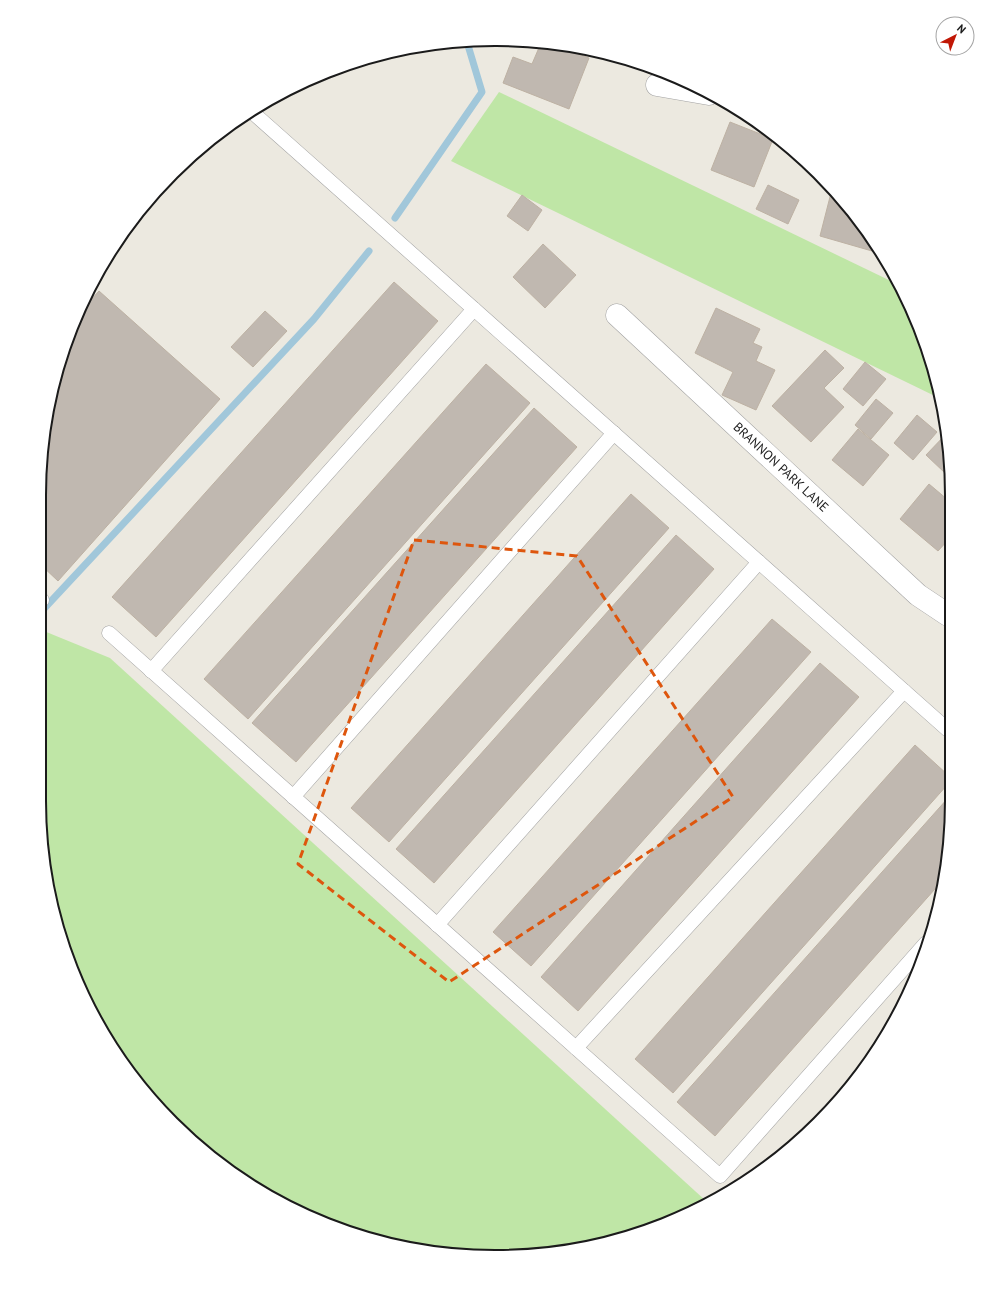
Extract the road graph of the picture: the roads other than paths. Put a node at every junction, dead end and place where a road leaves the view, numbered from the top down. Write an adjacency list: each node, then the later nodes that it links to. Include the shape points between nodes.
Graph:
1 (656, 86): 2 (street)
2 (693, 92)
3 (256, 116): 4 (lane)
4 (474, 309): 6 (lane); 10 (lane)
5 (617, 315): 8 (street, BRANNON PARK LANE, via 918,595)
6 (614, 433): 7 (lane); 13 (lane)
7 (759, 562): 11 (lane); 14 (lane)
8 (945, 613)
9 (109, 633): 10 (lane)
10 (151, 671): 13 (lane)
11 (904, 691): 12 (lane); 16 (lane)
12 (945, 727)
13 (293, 797): 14 (lane)
14 (437, 924): 16 (lane)
15 (919, 951): 16 (lane, via 720,1176)
16 (576, 1048)

